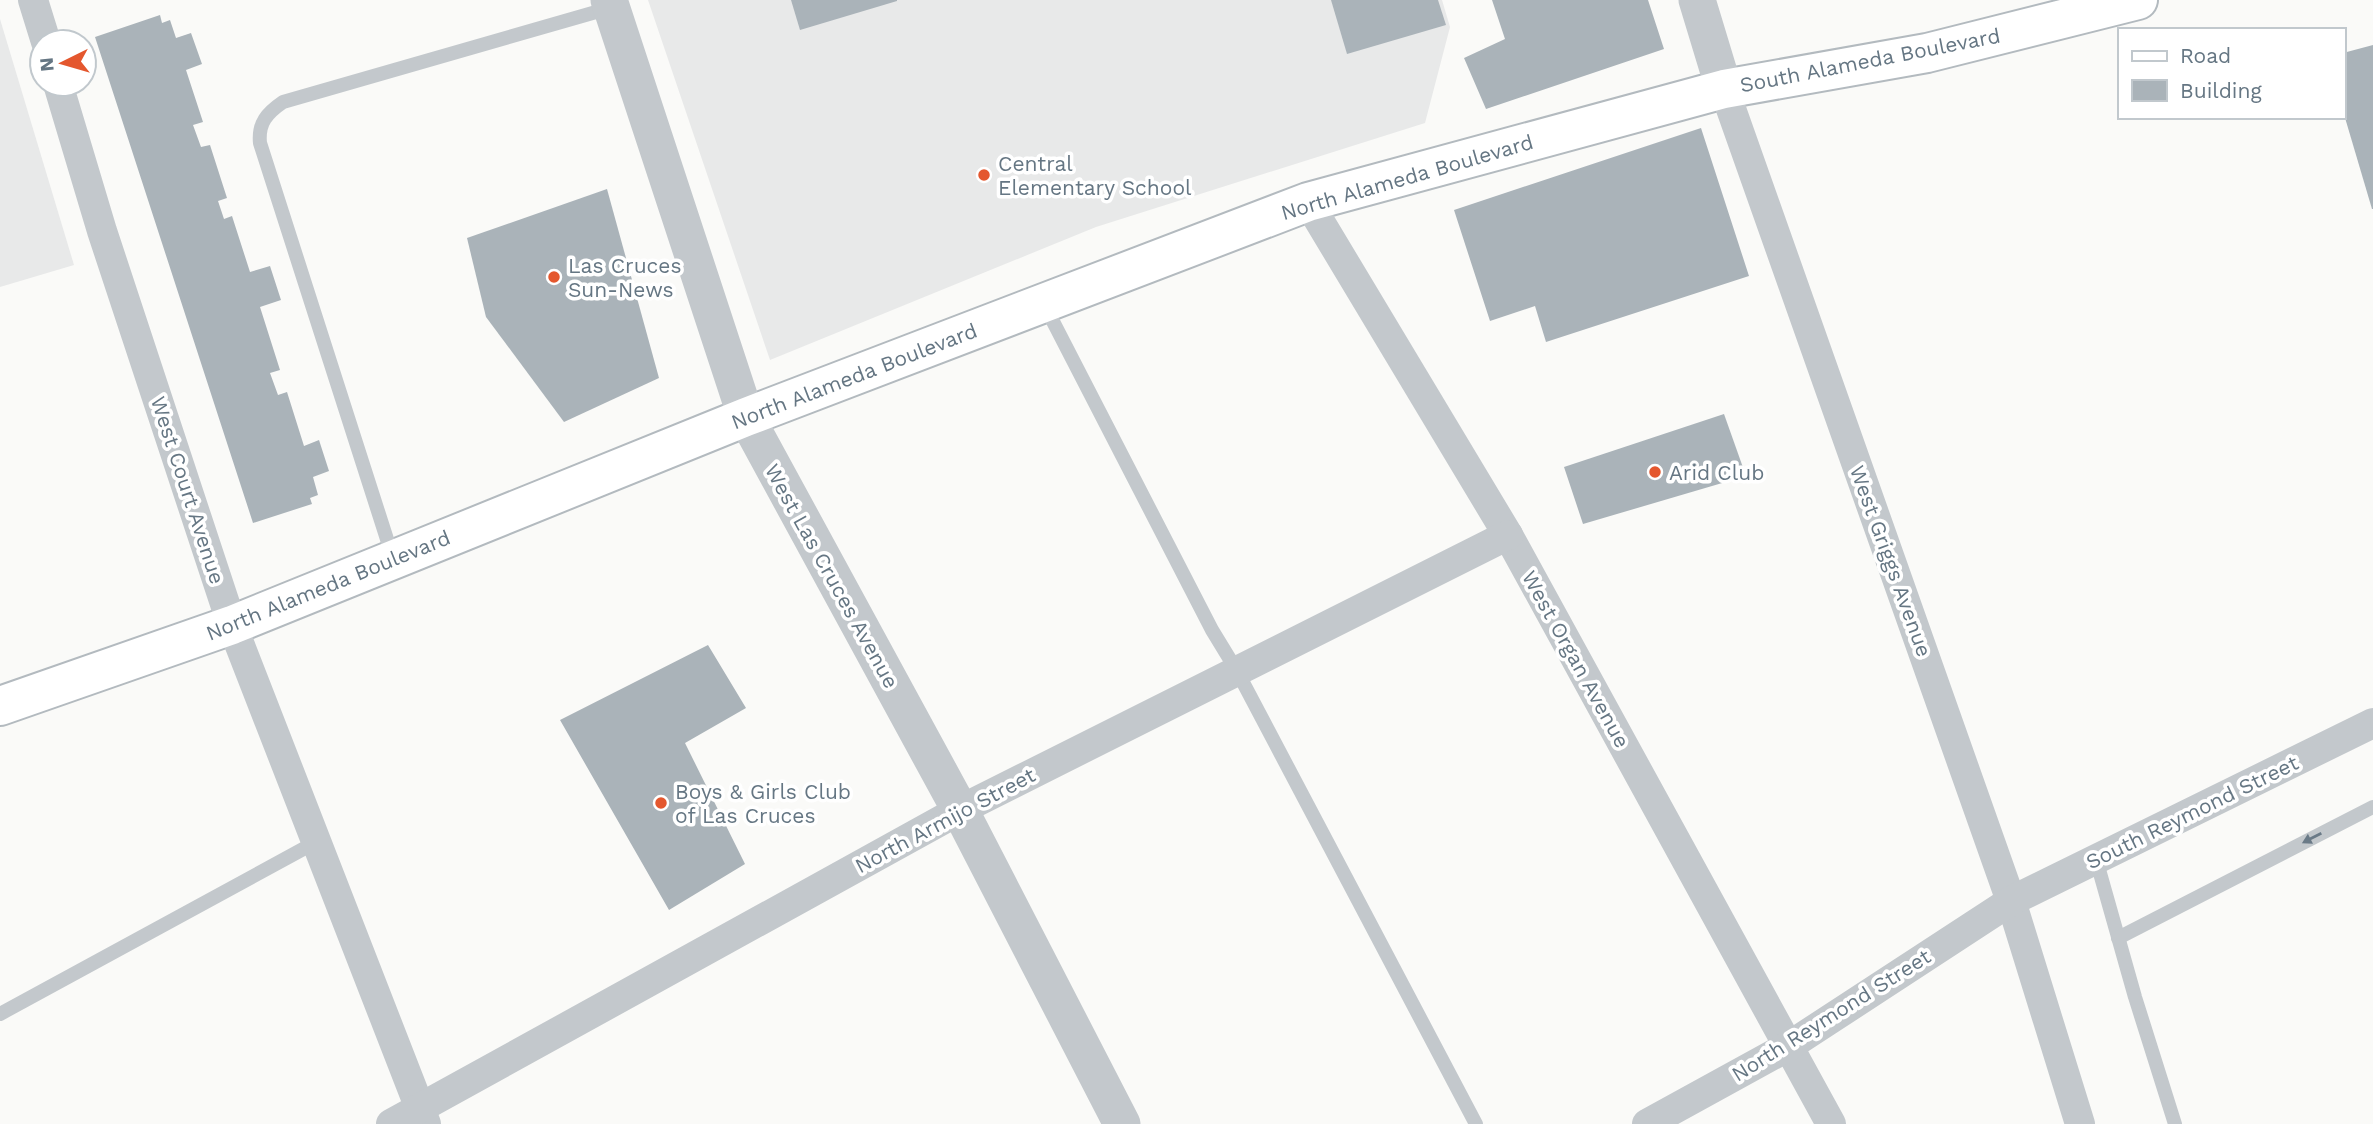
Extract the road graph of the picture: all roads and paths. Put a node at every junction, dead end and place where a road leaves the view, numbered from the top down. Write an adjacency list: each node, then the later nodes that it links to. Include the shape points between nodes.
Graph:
1 (33, 0): 5 (street)
2 (1697, 0): 6 (street, West Griggs Avenue)
3 (2138, 0): 6 (main road, South Alameda Boulevard, via 1927,53)
4 (610, 4): 10 (street, West Las Cruces Avenue); 12 (lane, via 283,102 261,123 260,143)
5 (42, 28)
6 (1724, 89): 8 (main road, North Alameda Boulevard); 21 (street, West Griggs Avenue)
7 (62, 98): 13 (street, West Court Avenue)
8 (1308, 202): 9 (main road, North Alameda Boulevard); 11 (street, West Organ Avenue)
9 (1044, 302): 10 (main road, North Alameda Boulevard); 14 (lane)
10 (746, 417): 12 (main road, North Alameda Boulevard); 18 (street, West Las Cruces Avenue)
11 (1508, 535): 14 (street, North Armijo Street); 24 (street, West Organ Avenue)
12 (393, 559): 13 (main road, North Alameda Boulevard)
13 (232, 625): 15 (main road, North Alameda Boulevard); 19 (street, West Court Avenue)
14 (1237, 671): 18 (street, North Armijo Street); 28 (lane)
15 (0, 706)
16 (2373, 723): 20 (street, South Reymond Street)
17 (2373, 807): 22 (lane, one-way to 22)
18 (960, 810): 25 (street, North Armijo Street); 27 (street, West Las Cruces Avenue)
19 (316, 842): 23 (lane); 25 (street, West Court Avenue)
20 (2096, 859): 21 (street, South Reymond Street); 22 (lane)
21 (2011, 901): 24 (street, North Reymond Street); 31 (street, West Griggs Avenue)
22 (2118, 938): 32 (lane)
23 (0, 1014)
24 (1789, 1046): 29 (street, North Reymond Street); 30 (street, West Organ Avenue)
25 (422, 1116): 26 (street, North Armijo Street)
26 (391, 1124)
27 (1122, 1124)
28 (1476, 1124)
29 (1647, 1124)
30 (1831, 1124)
31 (2080, 1124)
32 (2175, 1124)

